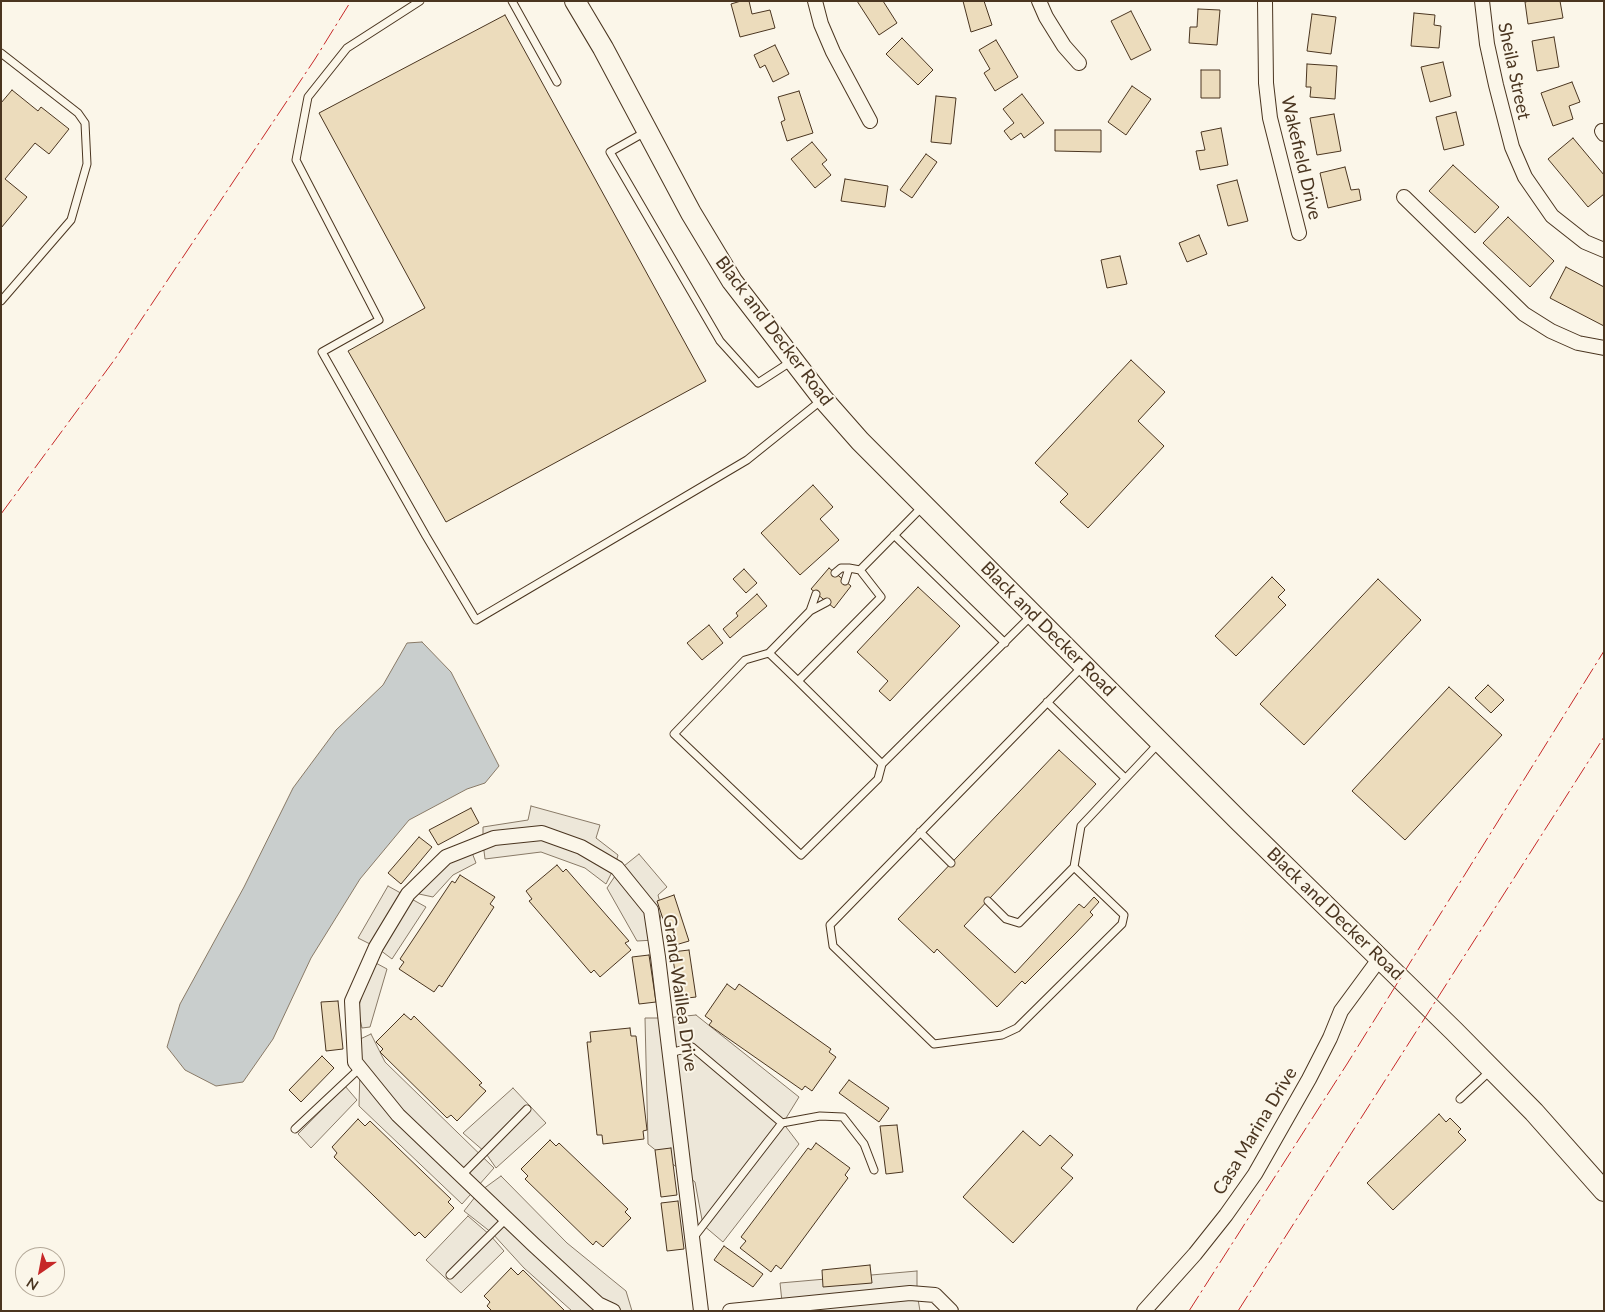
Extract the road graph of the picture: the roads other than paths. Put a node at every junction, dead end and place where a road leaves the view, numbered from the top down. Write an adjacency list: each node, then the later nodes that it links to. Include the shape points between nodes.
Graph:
1 (420, 1): 19 (lane, via 347,48 308,97 296,160 380,320 322,352 476,620 747,460)
2 (512, 1): 10 (lane)
3 (575, 1): 12 (main road, Black and Decker Road)
4 (815, 1): 11 (street, via 833,52)
5 (1039, 1): 9 (street, via 1064,46)
6 (1265, 1): 14 (street, Wakefield Drive, via 1266,83 1270,118)
7 (1482, 1): 15 (street, Sheila Street, via 1487,44 1512,147 1525,177 1552,216 1585,242)
8 (1, 53): 16 (lane, via 85,123 87,164 71,220)
9 (1079, 64)
10 (557, 82)
11 (870, 121)
12 (647, 130): 18 (main road, Black and Decker Road, via 732,281); 18 (lane, via 610,152 720,341 758,383)
13 (1404, 197): 17 (street, via 1524,314 1578,343)
14 (1299, 233)
15 (1604, 250)
16 (1, 301)
17 (1604, 348)
18 (792, 361): 19 (main road, Black and Decker Road)
19 (823, 399): 20 (main road, Black and Decker Road)
20 (924, 505): 21 (lane); 29 (main road, Black and Decker Road)
21 (894, 535): 23 (lane); 30 (lane)
22 (849, 568): 23 (lane); 24 (lane, via 841,568); 25 (lane)
23 (860, 570): 33 (lane, via 881,597)
24 (835, 573)
25 (845, 581)
26 (816, 594): 28 (lane)
27 (827, 602): 28 (lane)
28 (810, 611): 31 (lane)
29 (1033, 614): 30 (lane); 32 (main road, Black and Decker Road)
30 (1004, 643): 36 (lane)
31 (769, 653): 33 (lane); 36 (lane, via 745,660 674,734 801,855 878,779)
32 (1084, 665): 34 (lane); 35 (main road, Black and Decker Road)
33 (798, 681): 36 (lane)
34 (1047, 702): 37 (lane); 38 (lane)
35 (1160, 742): 37 (lane); 42 (main road, Black and Decker Road)
36 (882, 764)
37 (1125, 778): 40 (lane, via 1081,826)
38 (920, 832): 39 (lane); 40 (lane, via 830,925 833,946 934,1044 1002,1035 1017,1028 1122,924 1124,915)
39 (951, 863)
40 (1074, 867): 41 (lane, via 1019,923 1006,919)
41 (988, 901)
42 (1380, 958): 45 (main road, Black and Decker Road); 60 (street, Casa Marina Drive, via 1341,1011 1309,1079 1255,1174 1195,1254)
43 (670, 1054): 44 (street, Grand Waillea Drive, via 651,910 617,868 581,847 542,833 494,838 446,857 408,894 376,947 352,1001 355,1062); 48 (lane, via 692,1046); 54 (street, Grand Waillea Drive)
44 (360, 1068): 49 (lane); 51 (street, Grand Waillea Drive, via 398,1115)
45 (1492, 1069): 46 (lane); 52 (main road, Black and Decker Road)
46 (1460, 1099)
47 (527, 1109): 51 (lane)
48 (782, 1123): 50 (lane, via 820,1116 843,1117 864,1144); 54 (lane)
49 (295, 1129)
50 (874, 1170)
51 (462, 1176): 53 (street, Grand Waillea Drive)
52 (1604, 1191)
53 (506, 1219): 55 (lane); 56 (street, Grand Waillea Drive, via 598,1304)
54 (692, 1240): 57 (street, Grand Waillea Drive)
55 (450, 1275)
56 (613, 1311)
57 (701, 1311)
58 (730, 1311): 59 (street, via 910,1293 935,1294)
59 (951, 1311)
60 (1144, 1311)

